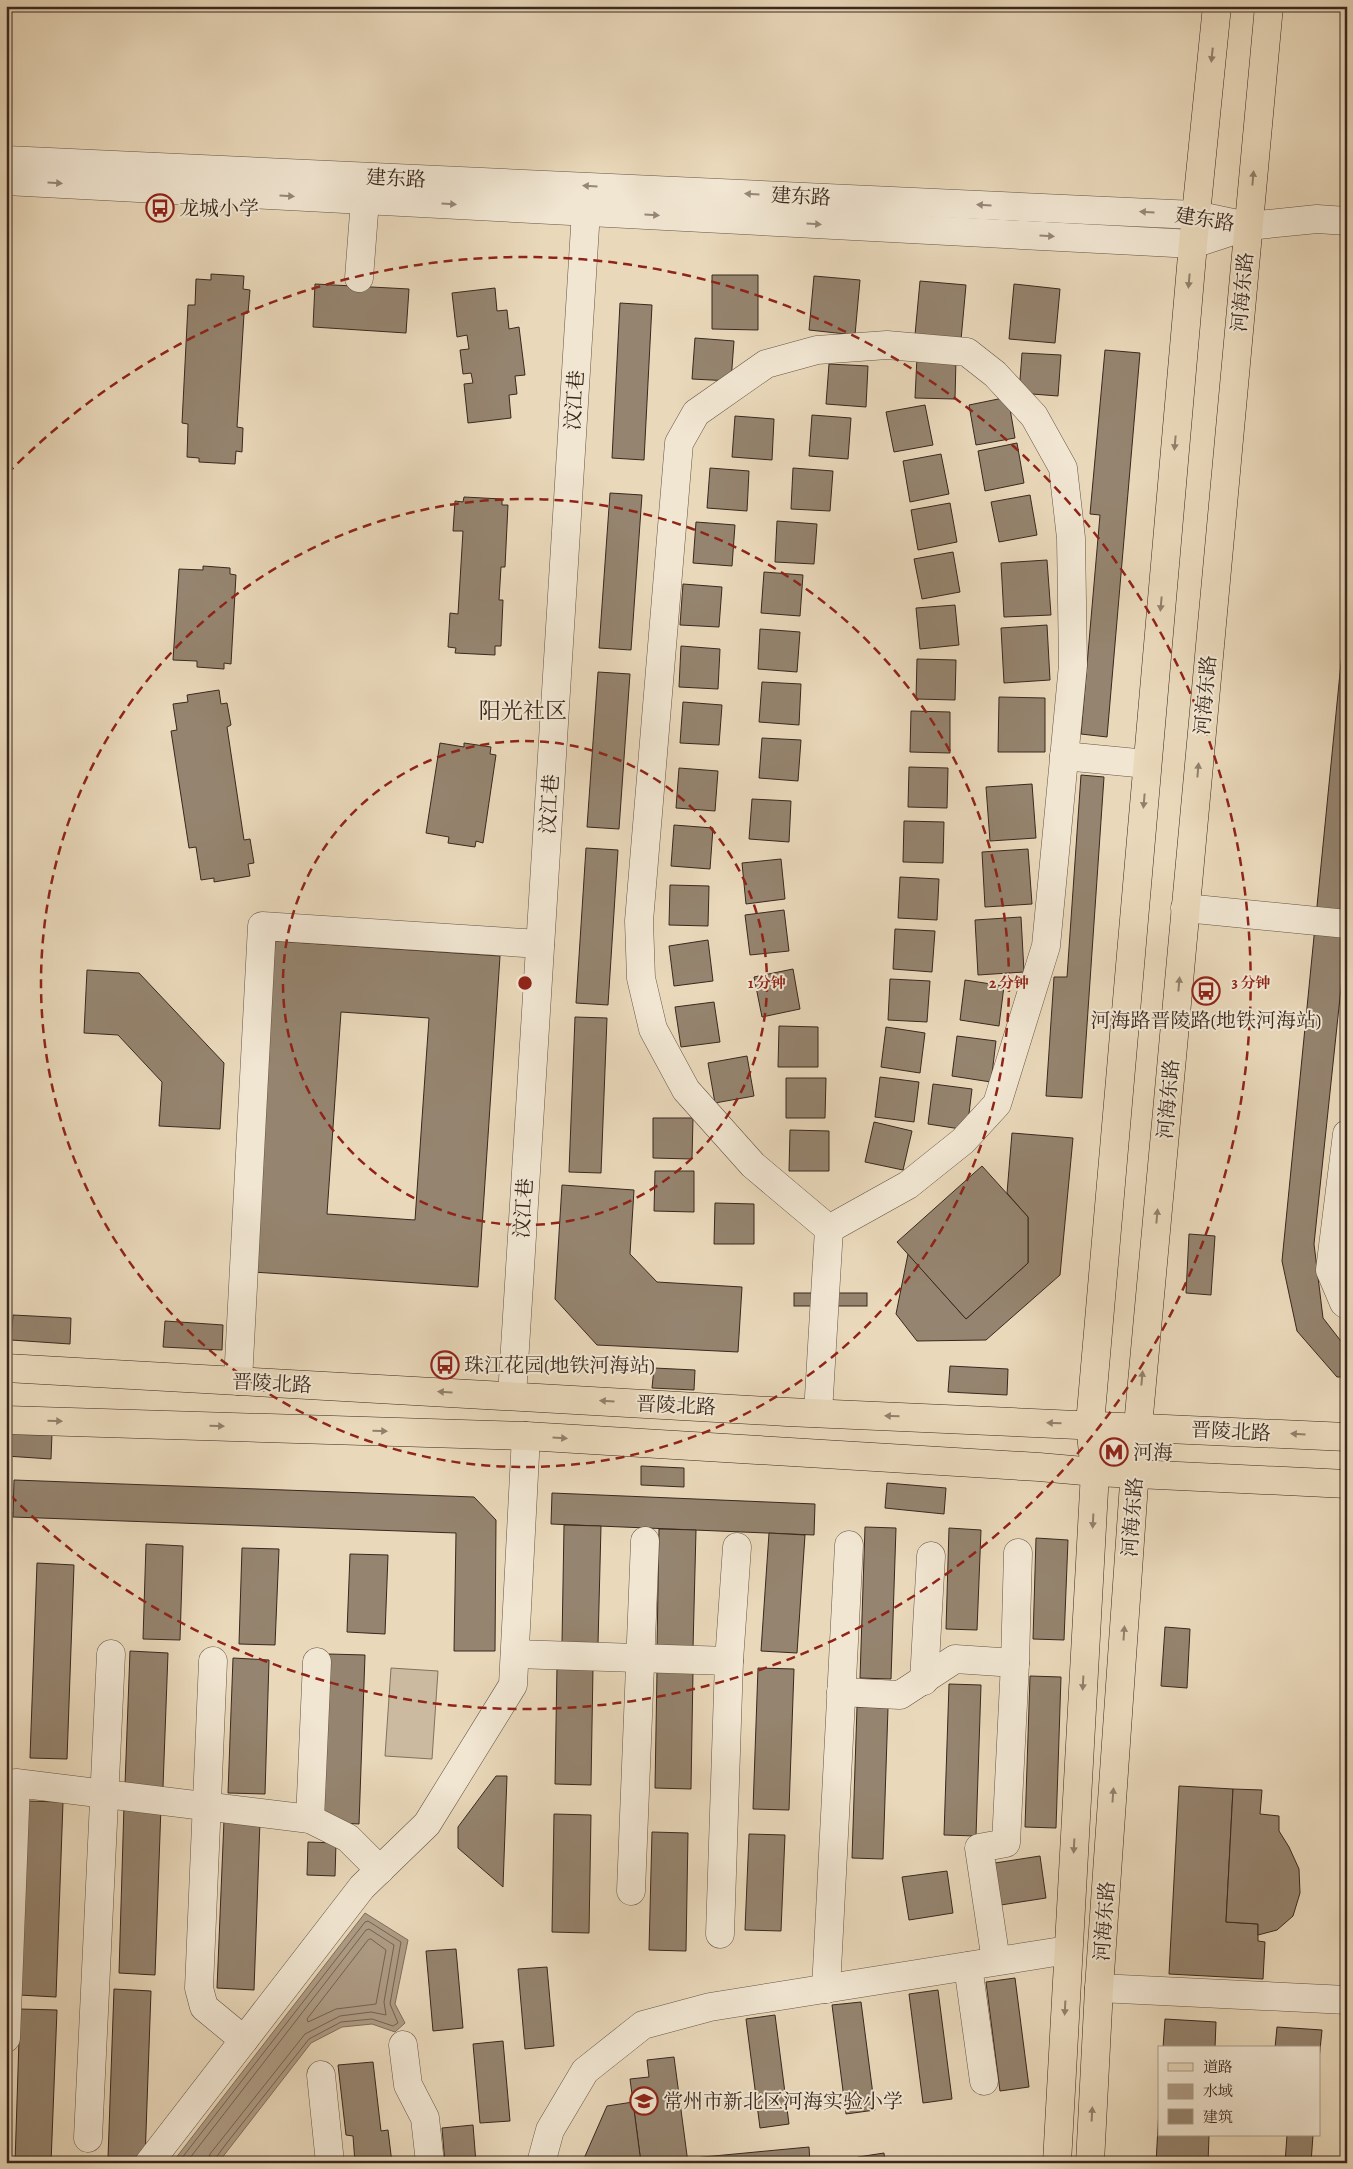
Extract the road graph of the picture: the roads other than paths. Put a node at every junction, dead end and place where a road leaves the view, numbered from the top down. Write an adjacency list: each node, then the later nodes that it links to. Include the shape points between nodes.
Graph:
1 (1217, 6): 7 (main road, 河海东路, one-way to 7)
2 (1269, 6): 9 (main road, 河海东路, one-way to 2)
3 (6, 160): 7 (street, 建东路, one-way to 3)
4 (6, 180): 5 (street, 建东路, one-way to 5)
5 (365, 200): 6 (street, 建东路, one-way to 6); 11 (street)
6 (586, 211): 10 (street, 建东路, one-way to 10); 16 (street, 汶江巷)
7 (1195, 215): 9 (street, 建东路); 10 (main road, 河海东路)
8 (1347, 221): 9 (street, via 1317,219)
9 (1248, 226): 10 (street, 建东路); 14 (main road, 河海东路, one-way to 9)
10 (1192, 244): 13 (main road, 河海东路, one-way to 13)
11 (359, 278)
12 (1064, 756): 13 (street); 18 (street, via 1046,946 997,1104 963,1141 908,1186); 18 (street, via 1072,665 1071,538 1063,468 1034,416 995,374 968,352 888,345 816,350 766,364 696,413 679,443 639,921 641,978 653,1028 686,1090 753,1165)
13 (1147, 764): 25 (main road, 河海东路, one-way to 25)
14 (1186, 908): 15 (street); 26 (main road, 河海东路, one-way to 14)
15 (1347, 924)
16 (540, 944): 21 (street, via 262,926); 22 (street, 汶江巷)
17 (1347, 1134): 19 (street, via 1330,1270)
18 (829, 1229): 23 (street)
19 (1347, 1305)
20 (6, 1368): 21 (main road, 晋陵北路)
21 (238, 1381): 22 (main road, 晋陵北路, one-way to 21)
22 (512, 1396): 23 (main road, 晋陵北路, one-way to 22)
23 (818, 1413): 25 (main road, 晋陵北路, one-way to 23)
24 (6, 1420): 27 (main road, 晋陵北路, one-way to 27)
25 (1090, 1424): 26 (main road, 晋陵北路); 29 (main road, 河海东路)
26 (1138, 1426): 28 (main road, 晋陵北路, one-way to 26); 30 (main road, 河海东路)
27 (526, 1436): 29 (main road, 晋陵北路, one-way to 29); 38 (street)
28 (1347, 1436)
29 (1095, 1472): 30 (main road, 晋陵北路); 52 (main road, 河海东路, one-way to 52)
30 (1135, 1474): 31 (main road, 晋陵北路); 56 (main road, 河海东路, one-way to 30)
31 (1347, 1484)
32 (645, 1540): 39 (street)
33 (849, 1545): 45 (street)
34 (736, 1547): 41 (street)
35 (1018, 1552): 43 (street)
36 (931, 1556): 44 (street)
37 (111, 1654): 46 (street)
38 (515, 1654): 39 (street); 49 (street, via 513,1685 432,1816)
39 (640, 1658): 41 (street); 50 (street)
40 (213, 1661): 47 (street)
41 (729, 1661): 51 (street)
42 (317, 1662): 48 (street)
43 (1016, 1662): 44 (street, via 955,1659); 53 (street, via 1006,1843 979,1848)
44 (924, 1681): 45 (street, via 900,1695)
45 (841, 1692): 55 (street)
46 (104, 1794): 47 (street); 58 (street, via 16,1783); 63 (street)
47 (207, 1807): 48 (street); 59 (street, via 200,1988 204,2007)
48 (310, 1819): 49 (street, via 348,1838)
49 (380, 1870): 59 (street, via 362,1887)
50 (631, 1891)
51 (720, 1934)
52 (1068, 1950): 53 (street); 68 (main road, 河海东路, one-way to 68)
53 (996, 1961): 54 (street)
54 (968, 1966): 55 (street); 62 (street)
55 (826, 1988): 67 (street, via 710,2007 643,2025 585,2071 550,2130)
56 (1099, 1988): 57 (street); 69 (main road, 河海东路, one-way to 56)
57 (1347, 2000)
58 (6, 2038)
59 (244, 2040): 64 (street)
60 (403, 2045): 66 (street, via 408,2085 425,2118)
61 (321, 2075): 65 (street)
62 (984, 2081)
63 (88, 2138)
64 (149, 2163)
65 (330, 2163)
66 (430, 2163)
67 (541, 2163)
68 (1057, 2163)
69 (1090, 2163)

